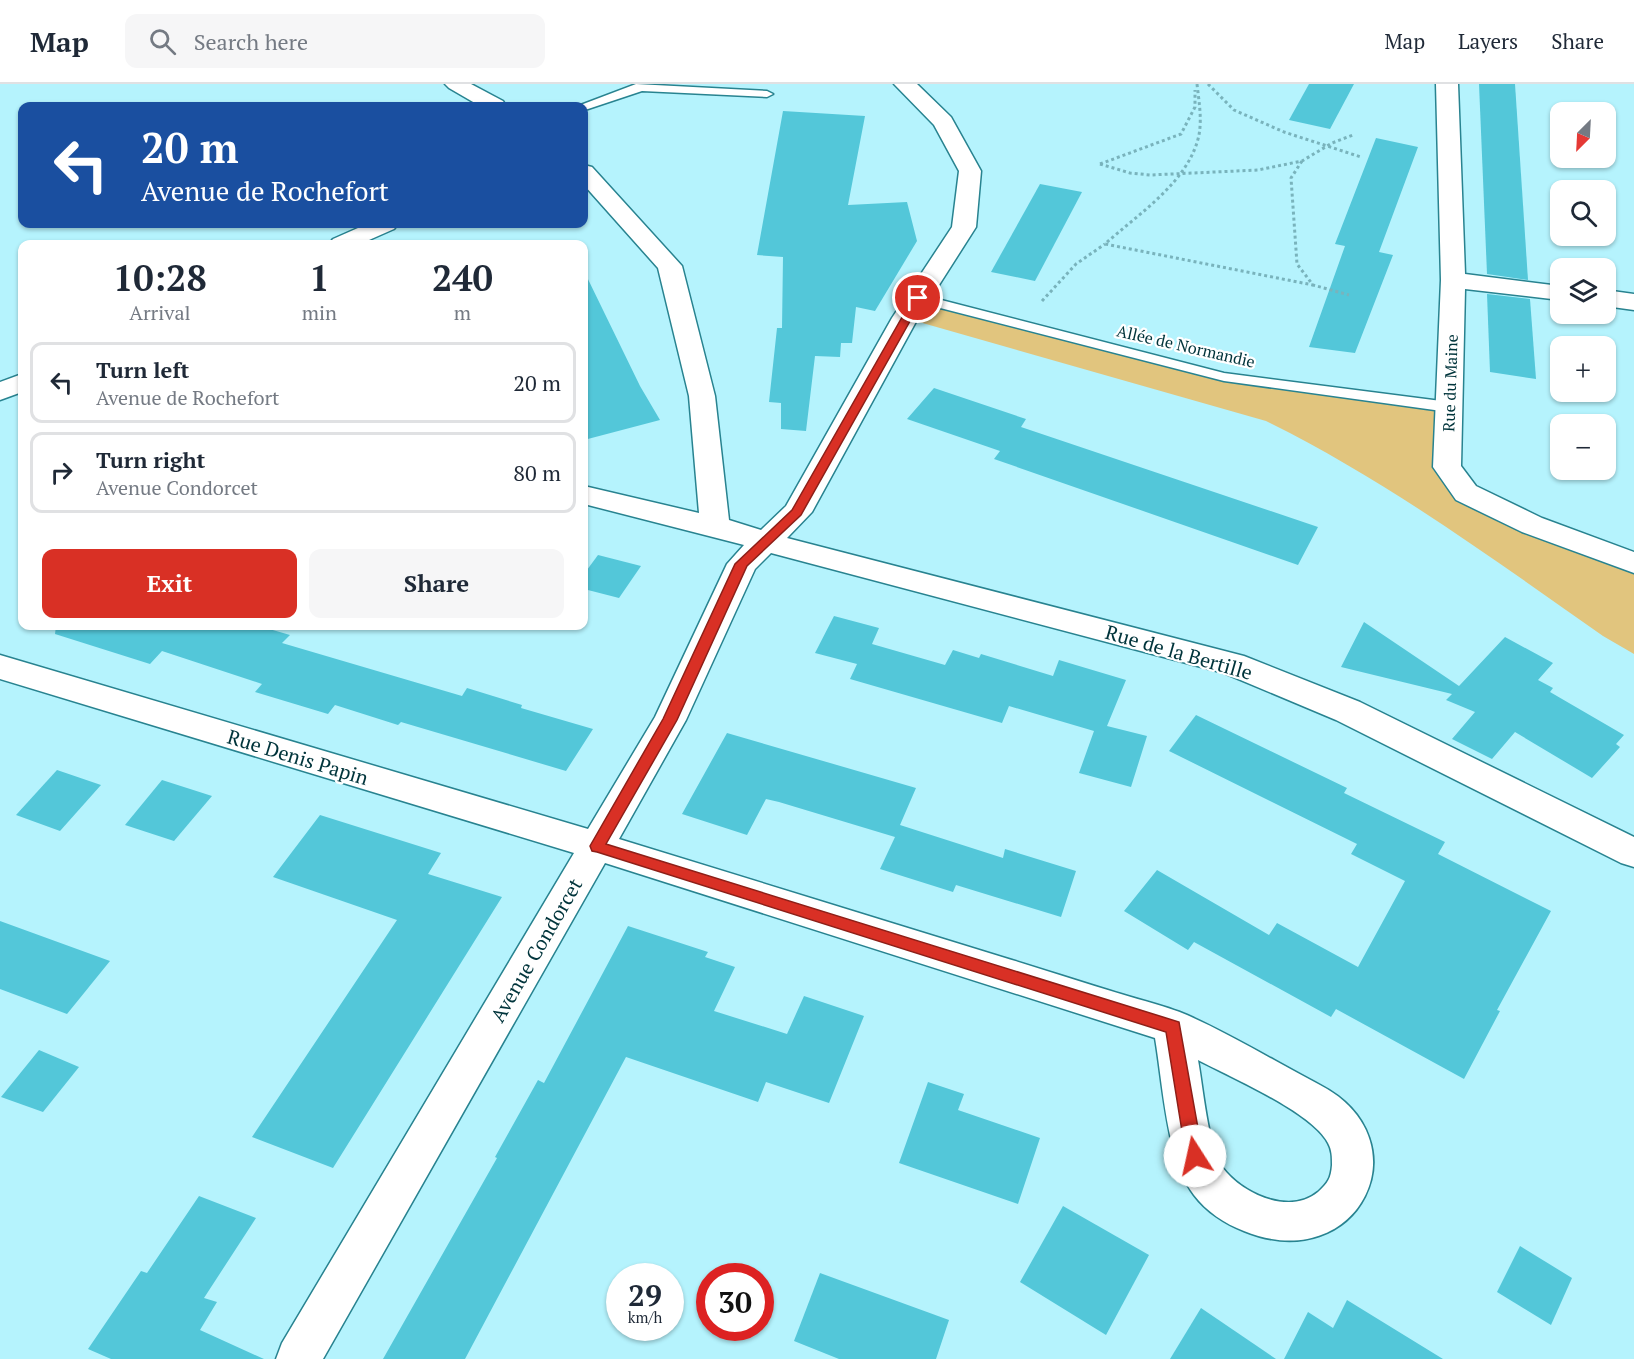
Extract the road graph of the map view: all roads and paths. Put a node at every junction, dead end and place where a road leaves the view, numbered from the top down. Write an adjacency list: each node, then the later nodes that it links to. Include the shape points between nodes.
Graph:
1 (456, 84): 8 (street)
2 (905, 84): 23 (street, Avenue Condorcet, via 943,122 970,171 964,227)
3 (1196, 84): 14 (path, via 1201,118 1196,148); 14 (path, via 1195,107 1181,134 1100,164 1130,173)
4 (1208, 84): 11 (path, via 1234,110)
5 (1447, 84): 19 (street, Rue du Maine)
6 (641, 85): 7 (lane); 9 (lane)
7 (767, 94)
8 (488, 102)
9 (588, 105)
10 (1353, 135): 11 (path)
11 (1328, 146): 12 (path); 13 (path)
12 (1361, 157)
13 (1302, 161): 14 (path, via 1258,170); 20 (path, via 1291,178 1297,264)
14 (1180, 173): 18 (path, via 1163,193)
15 (588, 176): 33 (street, via 670,266 702,396)
16 (377, 228): 17 (street)
17 (350, 240)
18 (1105, 243): 20 (path); 26 (path, via 1061,278)
19 (1453, 280): 21 (street); 31 (street, Rue du Maine)
20 (1313, 285): 22 (path)
21 (1550, 292)
22 (1349, 295)
23 (918, 298): 26 (lane, Allée de Normandie); 34 (street, Avenue Condorcet, via 797,512)
24 (1616, 300): 25 (street)
25 (1634, 302)
26 (1023, 325): 31 (lane, Allée de Normandie, via 1224,376)
27 (18, 384): 28 (street)
28 (0, 392)
29 (0, 402): 30 (street)
30 (18, 404)
31 (1449, 407): 35 (street, Rue du Maine, via 1448,467 1466,493 1532,525)
32 (588, 496): 33 (street, Rue de la Bertille)
33 (715, 526): 34 (street, Rue de la Bertille)
34 (768, 540): 37 (street, Avenue Condorcet, via 742,564 670,720); 38 (street, Rue de la Bertille, via 811,555 1233,664 1348,711)
35 (1634, 563)
36 (0, 667): 37 (street, Rue Denis Papin)
37 (597, 846): 39 (street, Rue Denis Papin); 40 (street, Avenue Condorcet)
38 (1634, 853)
39 (1173, 1027): 39 (street, Rue Denis Papin, via 1318,1104 1346,1131 1353,1155 1352,1177 1343,1197 1327,1211 1306,1220 1282,1221 1253,1215 1214,1187 1195,1156)
40 (298, 1359)

